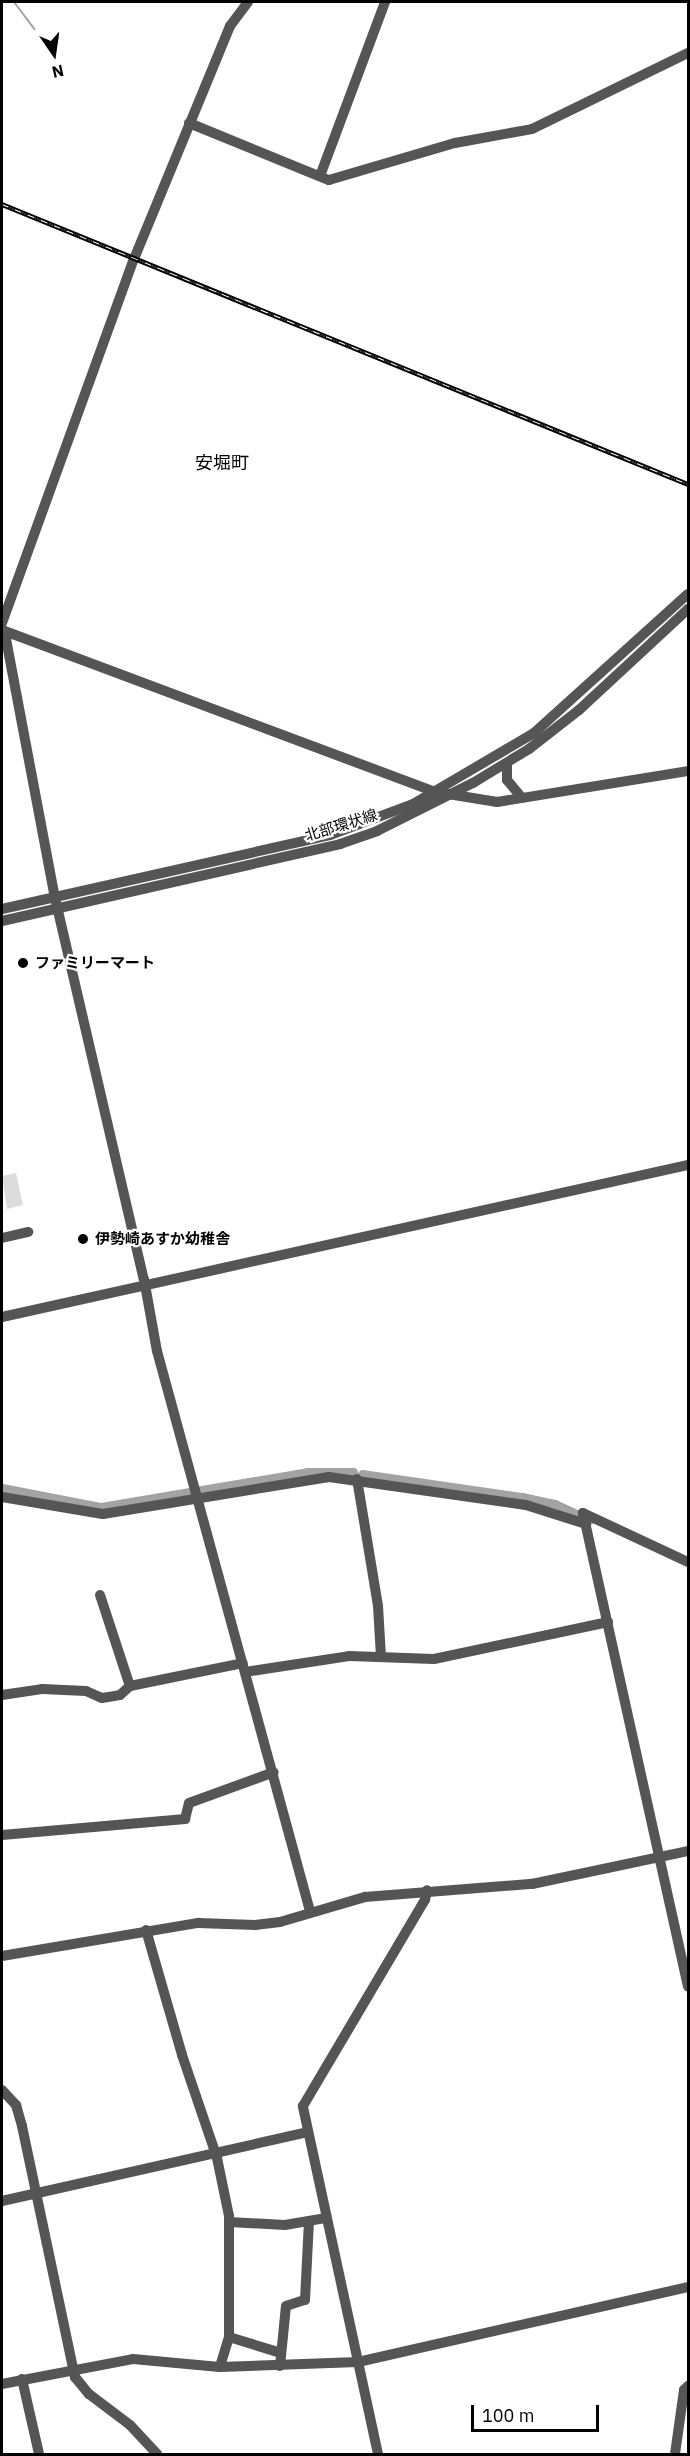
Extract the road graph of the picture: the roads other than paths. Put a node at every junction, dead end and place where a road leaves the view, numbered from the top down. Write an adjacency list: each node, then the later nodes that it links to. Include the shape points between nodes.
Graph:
1 (248, 2): 4 (street, via 230,26)
2 (385, 2): 5 (street)
3 (688, 52): 5 (street, via 522,132 455,143 329,180)
4 (189, 123): 5 (street); 8 (street, via 134,259)
5 (320, 176)
6 (688, 594): 10 (street)
7 (688, 609): 10 (street)
8 (2, 623)
9 (5, 632): 13 (street); 16 (street)
10 (639, 649): 11 (street, 北部環状線, via 558,729); 13 (street, 北部環状線, via 534,733)
11 (507, 764): 14 (street, 北部環状線); 15 (street, via 507,780)
12 (688, 771): 15 (street)
13 (436, 792): 14 (street); 16 (street, 北部環状線, via 377,820 330,835)
14 (451, 794): 15 (street, via 497,802); 18 (street, 北部環状線, via 377,831 340,844)
15 (522, 798)
16 (55, 898): 17 (street, 北部環状線); 18 (street)
17 (2, 909)
18 (58, 909): 19 (street, 北部環状線); 23 (street)
19 (2, 921)
20 (688, 1165): 23 (street)
21 (28, 1232): 22 (street)
22 (2, 1238)
23 (145, 1284): 24 (street); 27 (street, via 157,1351)
24 (2, 1317)
25 (357, 1479): 27 (street, via 311,1479); 28 (street, via 526,1505); 32 (street, via 378,1606)
26 (2, 1497): 27 (street, via 103,1514)
27 (198, 1500): 33 (street)
28 (585, 1521): 29 (street, via 586,1513); 31 (street)
29 (688, 1562)
30 (100, 1595): 34 (street)
31 (608, 1622): 32 (street, via 434,1659); 39 (street)
32 (381, 1656): 33 (street)
33 (244, 1668): 34 (street); 36 (street)
34 (130, 1686): 35 (street, via 120,1695 102,1698 86,1691 42,1689)
35 (2, 1695)
36 (274, 1772): 37 (street, via 189,1803 185,1819); 41 (street)
37 (2, 1835)
38 (688, 1851): 39 (street)
39 (660, 1857): 40 (street, via 512,1887); 44 (street)
40 (427, 1890): 41 (street, via 365,1897); 46 (street, via 425,1900 304,2102)
41 (310, 1911): 42 (street, via 255,1925 198,1923)
42 (146, 1930): 43 (street, via 44,1952); 47 (street, via 182,2055)
43 (2, 1956)
44 (688, 1986)
45 (2, 2090): 48 (street, via 16,2105)
46 (307, 2132): 47 (street); 50 (street)
47 (216, 2153): 48 (street); 52 (street)
48 (35, 2193): 49 (street); 59 (street)
49 (2, 2201)
50 (326, 2218): 51 (street); 56 (street)
51 (309, 2221): 52 (street, via 285,2225); 55 (street, via 305,2300 286,2306)
52 (229, 2222): 54 (street)
53 (688, 2287): 56 (street)
54 (229, 2337): 55 (street); 58 (street)
55 (281, 2353): 57 (street)
56 (358, 2362): 57 (street); 65 (street)
57 (280, 2366): 58 (street)
58 (220, 2367): 59 (street, via 149,2358)
59 (73, 2368): 60 (street); 64 (street, via 81,2386 130,2425)
60 (22, 2379): 61 (street); 63 (street)
61 (2, 2384)
62 (688, 2386): 66 (street, via 684,2390)
63 (39, 2454)
64 (157, 2454)
65 (378, 2454)
66 (675, 2454)

